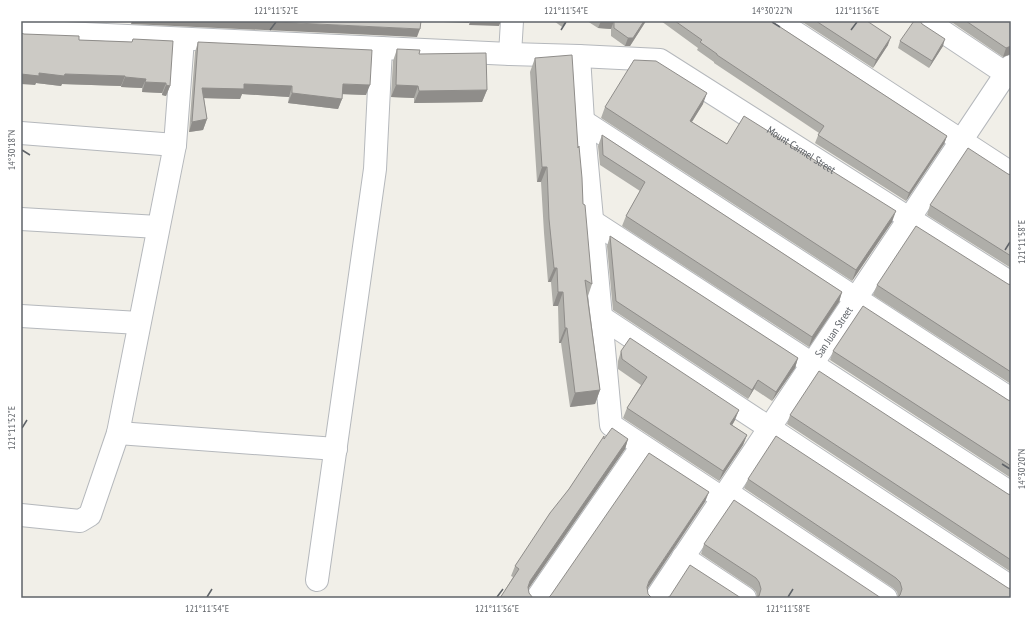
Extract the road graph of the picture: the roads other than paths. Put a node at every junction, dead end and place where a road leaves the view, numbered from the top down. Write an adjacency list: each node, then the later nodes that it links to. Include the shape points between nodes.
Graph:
1 (512, 21): 8 (street)
2 (778, 21): 13 (street)
3 (927, 21): 10 (street)
4 (95, 28): 5 (street, Mount Carmel Street); 6 (street, Mount Carmel Street)
5 (21, 31)
6 (183, 39): 7 (street, Mount Carmel Street); 14 (street)
7 (381, 48): 8 (street, Mount Carmel Street); 30 (street, via 375,169)
8 (510, 54): 9 (street, Mount Carmel Street)
9 (579, 56): 11 (street); 16 (street, Mount Carmel Street, via 660,60)
10 (1009, 72): 13 (street, San Juan Street)
11 (583, 121): 18 (street); 21 (street)
12 (21, 133): 14 (street)
13 (962, 141): 15 (street); 16 (street, San Juan Street)
14 (175, 145): 19 (street)
15 (1011, 173)
16 (910, 218): 20 (street, Mount Carmel Street); 21 (street, San Juan Street)
17 (21, 219): 19 (street)
18 (592, 221): 23 (street); 25 (street)
19 (158, 227): 24 (street)
20 (1011, 283)
21 (857, 298): 25 (street, San Juan Street); 26 (street)
22 (21, 316): 24 (street)
23 (601, 317): 27 (street); 29 (street, via 610,425)
24 (140, 323): 28 (street)
25 (812, 364): 27 (street, San Juan Street); 31 (street)
26 (1011, 399)
27 (770, 428): 32 (street, San Juan Street); 36 (street)
28 (118, 433): 30 (street); 33 (street, via 90,516 80,521)
29 (642, 446): 32 (street); 37 (street)
30 (336, 449): 35 (street)
31 (1011, 493)
32 (724, 495): 34 (street, San Juan Street); 40 (street)
33 (21, 514)
34 (683, 557): 38 (street, San Juan Street); 39 (street)
35 (317, 580)
36 (1011, 587)
37 (537, 598)
38 (656, 598)
39 (745, 598)
40 (886, 598)

